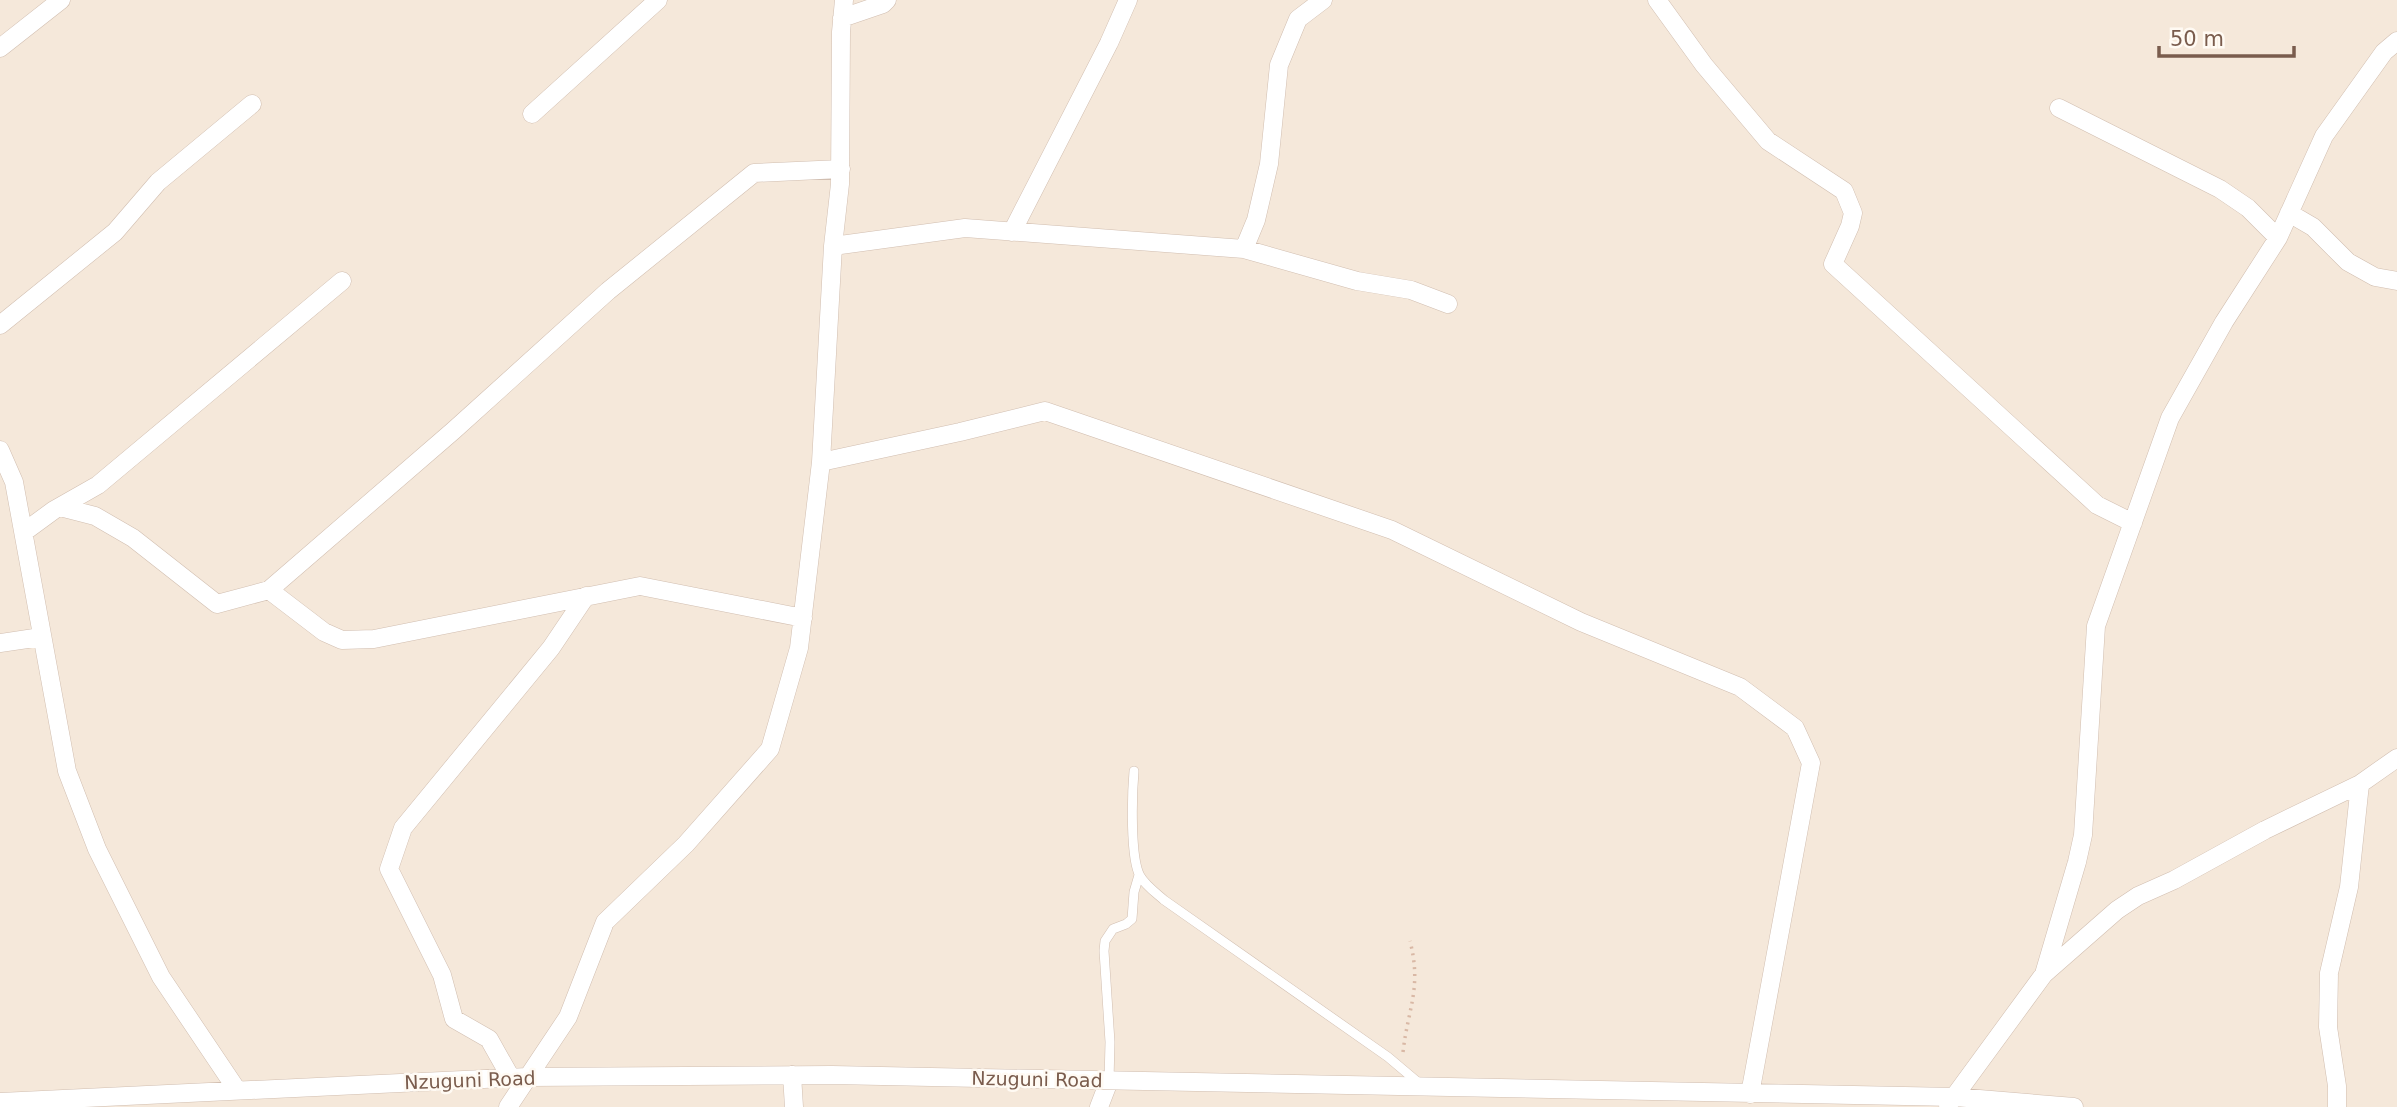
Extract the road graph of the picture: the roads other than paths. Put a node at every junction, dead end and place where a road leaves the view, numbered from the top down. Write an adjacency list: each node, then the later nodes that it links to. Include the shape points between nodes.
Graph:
1 (61, 0): 9 (street)
2 (658, 0): 12 (street)
3 (887, 0): 7 (street)
4 (1128, 0): 15 (street)
5 (1323, 0): 18 (street, via 1298,19 1279,65 1269,164)
6 (1657, 0): 26 (street, via 1768,141 1844,191 1853,213 1833,264 2097,505)
7 (843, 9): 13 (street)
8 (2397, 41): 14 (street, via 2384,52 2324,136)
9 (0, 48)
10 (252, 104): 22 (street, via 158,182 115,232)
11 (2059, 108): 16 (street, via 2220,189 2248,208)
12 (532, 114)
13 (841, 169): 17 (street); 28 (street, via 754,173 608,290)
14 (2289, 213): 16 (street); 20 (street, via 2313,227 2348,262 2375,277)
15 (1012, 232): 17 (street, via 965,228); 18 (street)
16 (2278, 238): 26 (street, via 2177,404)
17 (833, 246): 24 (street)
18 (1244, 249): 21 (street, via 1357,281 1411,290)
19 (342, 281): 25 (street, via 98,485)
20 (2397, 281)
21 (1448, 304)
22 (0, 325)
23 (0, 450): 27 (street)
24 (821, 462): 30 (street); 43 (street, via 1045,411 1392,530 1581,622 1740,687 1795,728 1811,763)
25 (60, 507): 27 (street); 28 (street, via 95,516 133,538 217,604)
26 (2133, 523): 37 (street, via 2096,626 2083,835)
27 (24, 532): 31 (street)
28 (269, 590): 29 (street, via 324,632 342,640 374,639)
29 (586, 596): 30 (street, via 640,586); 39 (street, via 551,648 403,828 389,869 442,975 454,1019 489,1039)
30 (803, 618): 39 (street, via 770,749 686,844 605,922 568,1017)
31 (41, 637): 32 (street); 42 (street, via 66,771 97,849 161,977)
32 (0, 643)
33 (2397, 758): 35 (street)
34 (1133, 771): 36 (lane, via 1133,839)
35 (2360, 784): 37 (street, via 2138,896); 51 (street, via 2350,887 2329,974 2328,1027)
36 (1139, 875): 40 (lane, via 1132,919 1113,929 1105,941); 41 (lane, via 1164,900)
37 (2044, 974): 46 (street)
38 (792, 1075): 39 (street, Nzuguni Road); 40 (street, Nzuguni Road); 48 (street)
39 (519, 1078): 42 (street, Nzuguni Road); 47 (street)
40 (1109, 1081): 41 (street, Nzuguni Road); 49 (street)
41 (1424, 1088): 44 (street, Nzuguni Road)
42 (237, 1090): 45 (street, Nzuguni Road)
43 (1750, 1094): 44 (street, Nzuguni Road); 46 (street, Nzuguni Road)
44 (1523, 1099)
45 (0, 1102)
46 (1950, 1102): 50 (street, Nzuguni Road)
47 (508, 1107)
48 (794, 1107)
49 (1099, 1107)
50 (2074, 1107)
51 (2337, 1107)

